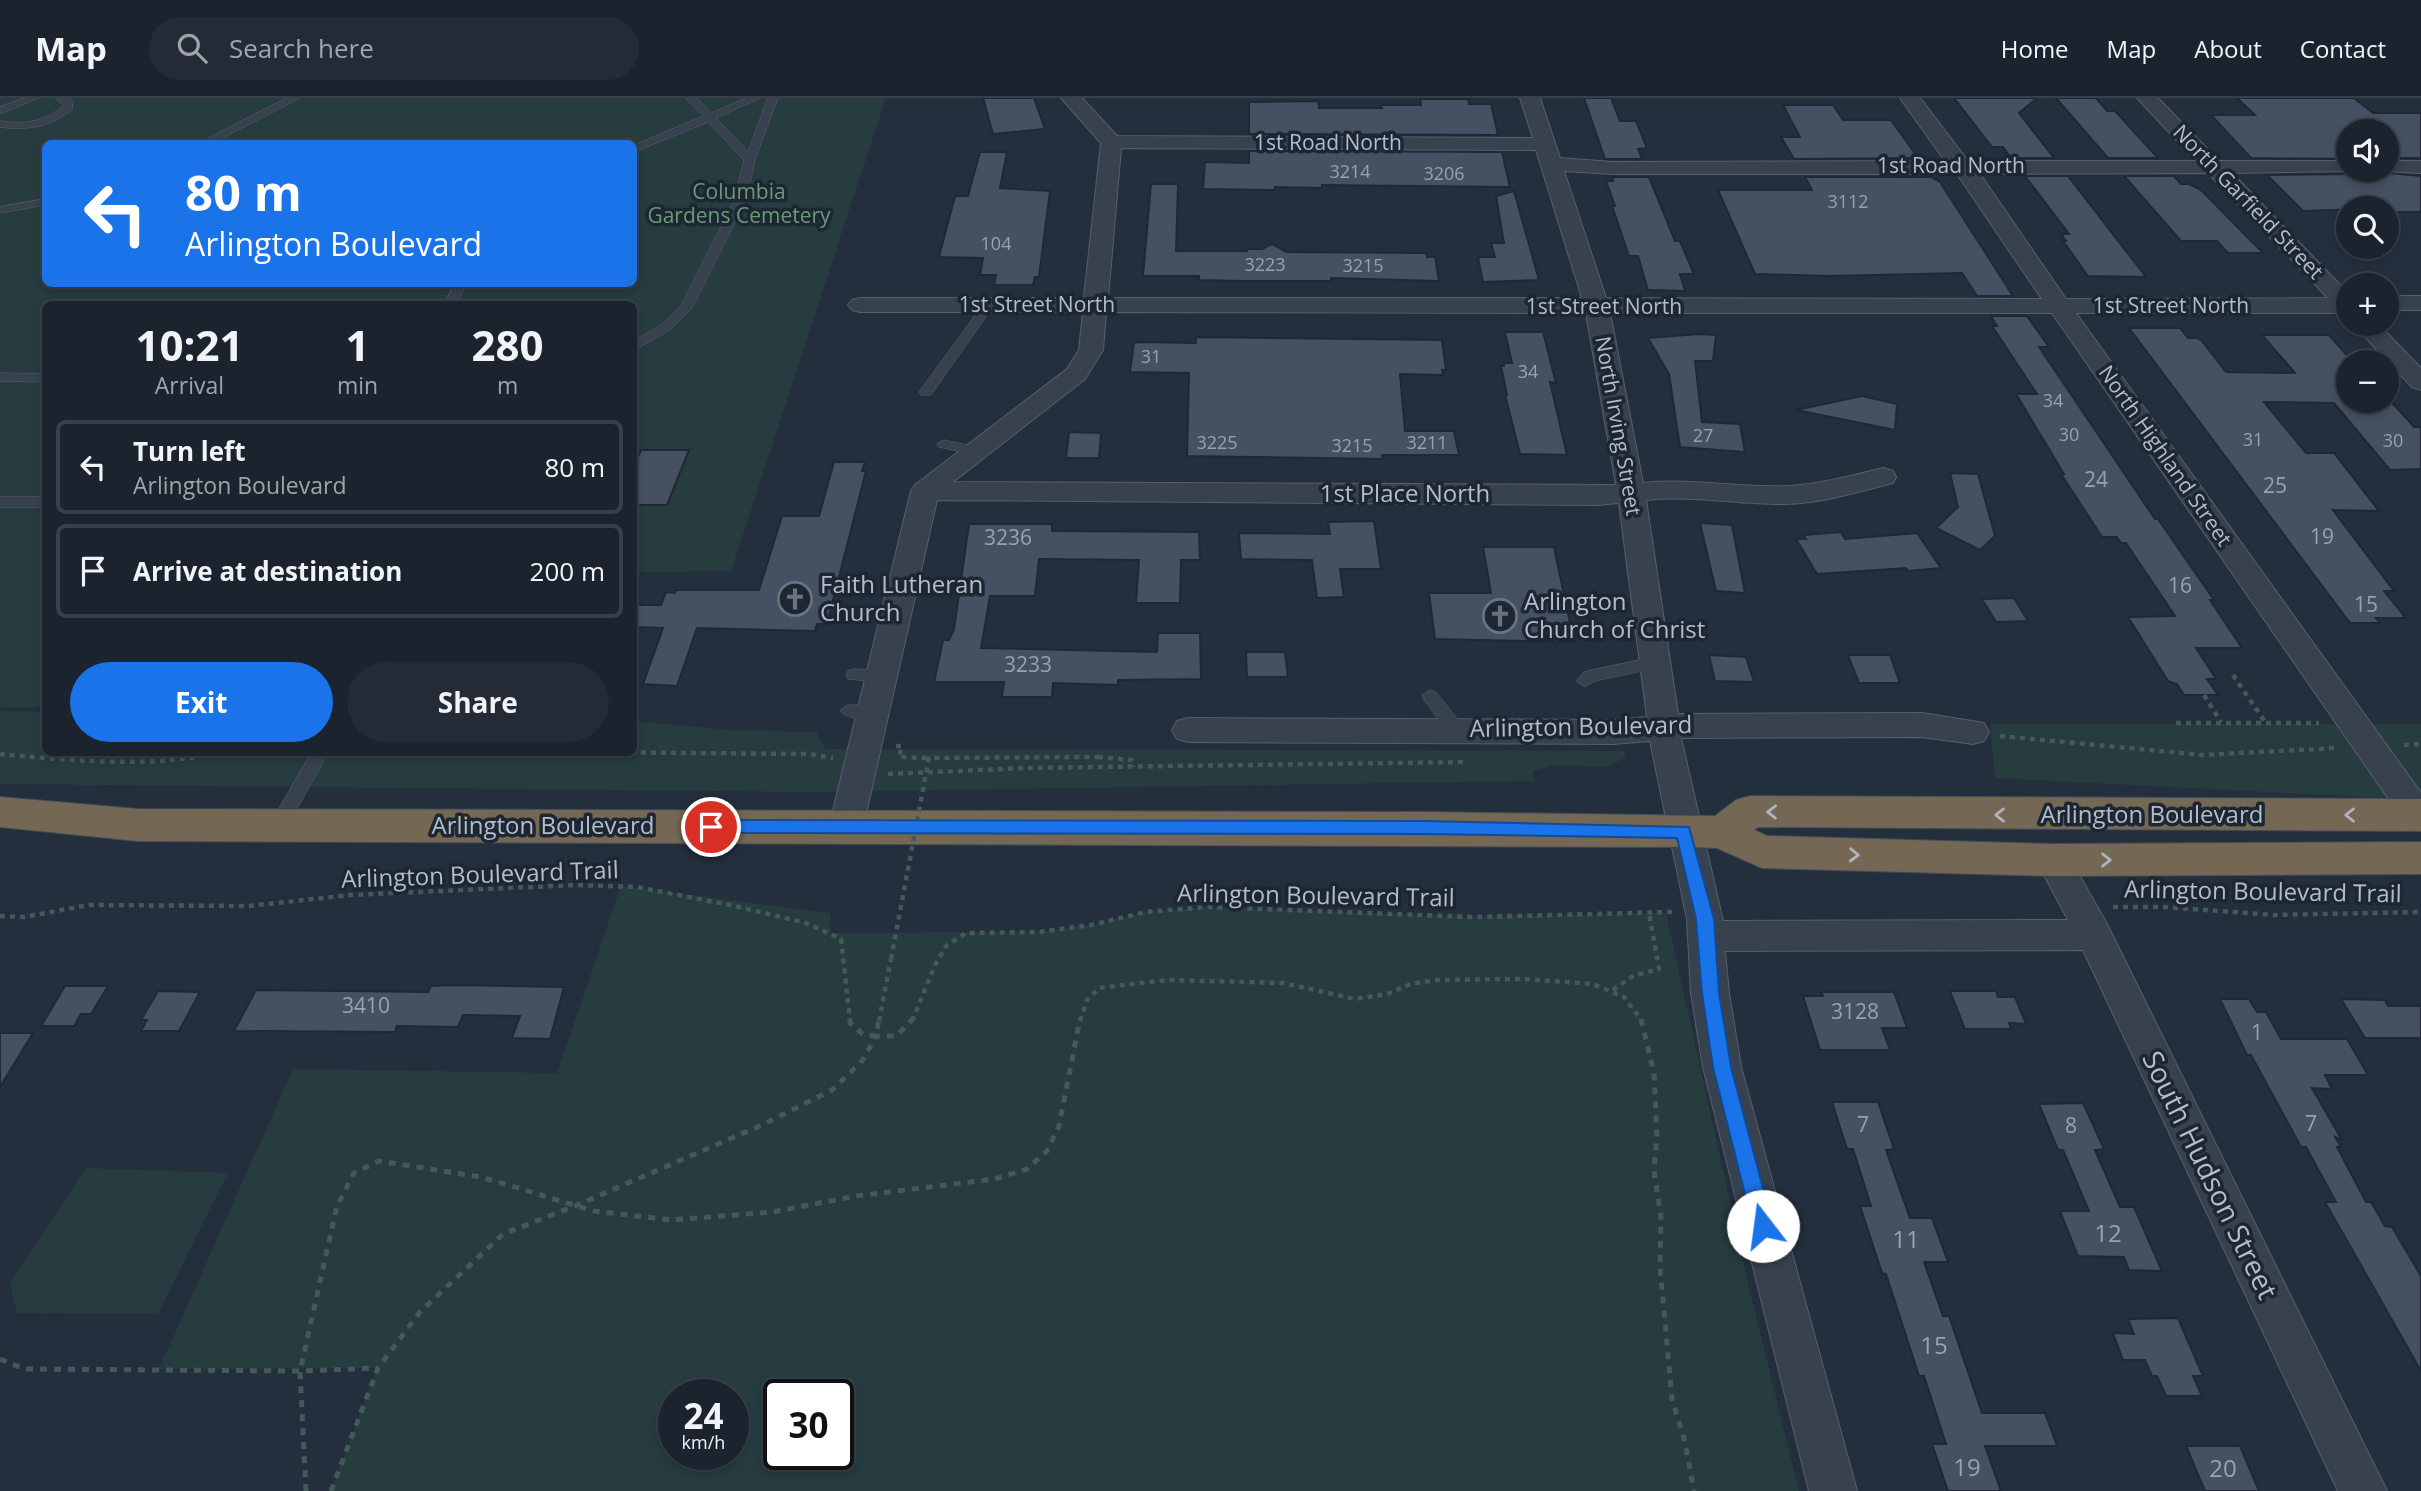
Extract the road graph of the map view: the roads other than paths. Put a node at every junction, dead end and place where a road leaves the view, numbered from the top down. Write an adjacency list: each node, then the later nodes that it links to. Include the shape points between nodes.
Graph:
1 (34, 98): 11 (lane)
2 (61, 98): 13 (lane, via 68,107 55,117 19,126)
3 (295, 98): 14 (lane)
4 (691, 98): 12 (lane)
5 (755, 98): 12 (lane)
6 (773, 98): 18 (lane)
7 (1070, 98): 15 (street)
8 (1530, 98): 17 (street, North Irving Street)
9 (1910, 98): 19 (street, North Highland Street)
10 (2147, 98): 20 (street, North Garfield Street)
11 (0, 111)
12 (709, 117): 16 (lane); 18 (lane)
13 (0, 124)
14 (210, 140)
15 (1111, 142): 17 (street, 1st Road North); 33 (street)
16 (637, 148)
17 (1549, 154): 19 (street, 1st Road North, via 1613,168); 34 (street, North Irving Street)
18 (750, 159): 36 (lane, via 741,198 686,309)
19 (1961, 166): 20 (street, 1st Road North); 31 (street, North Highland Street)
20 (2212, 166): 21 (street, 1st Road North); 26 (street, North Garfield Street)
21 (2336, 167)
22 (2399, 167): 23 (street)
23 (2421, 167)
24 (42, 203): 25 (lane)
25 (0, 211)
26 (2336, 293)
27 (2399, 303): 28 (street)
28 (2421, 303)
29 (860, 305): 30 (street, 1st Street North)
30 (983, 305): 33 (street, 1st Street North); 40 (lane, via 979,318)
31 (2058, 305): 32 (street, 1st Street North); 34 (street, 1st Street North); 57 (street, North Highland Street)
32 (2336, 305)
33 (1095, 306): 34 (street, 1st Street North); 42 (street, via 1091,350 1076,373)
34 (1597, 308): 45 (street, North Irving Street)
35 (2377, 336): 39 (street)
36 (637, 344)
37 (0, 377): 38 (lane)
38 (42, 378)
39 (2421, 382)
40 (926, 392)
41 (944, 444): 42 (lane)
42 (976, 452): 44 (street)
43 (1883, 477): 45 (street, 1st Place North, via 1786,495 1667,489)
44 (925, 491): 45 (street, 1st Place North); 60 (street, via 867,676)
45 (1631, 494): 48 (street, North Irving Street)
46 (0, 502): 47 (lane)
47 (42, 502)
48 (1654, 663): 49 (lane); 51 (street, North Irving Street)
49 (1584, 681)
50 (1430, 695): 53 (lane)
51 (1664, 728): 53 (street, Arlington Boulevard, via 1613,732); 54 (street, Arlington Boulevard, via 1700,724 1922,725); 61 (street, North Irving Street, via 1669,762)
52 (1188, 730): 53 (street, Arlington Boulevard)
53 (1456, 730)
54 (1973, 732)
55 (319, 756): 59 (lane)
56 (0, 812): 58 (highway, Arlington Boulevard)
57 (2419, 815): 61 (highway, Arlington Boulevard, one-way to 61, via 1750,811)
58 (120, 825): 59 (highway, Arlington Boulevard); 62 (highway, Arlington Boulevard)
59 (279, 825): 60 (highway, Arlington Boulevard)
60 (846, 827): 61 (highway, Arlington Boulevard)
61 (1703, 832): 64 (highway, Arlington Boulevard, one-way to 64, via 1762,852); 66 (street, North Irving Street)
62 (0, 835)
63 (2421, 858): 64 (highway, Arlington Boulevard, one-way to 63)
64 (2053, 860): 65 (street, South Hudson Street)
65 (2099, 921): 66 (street); 68 (street, South Hudson Street)
66 (1706, 936): 67 (street, North Irving Street, via 1722,1067)
67 (1833, 1491)
68 (2363, 1491)

